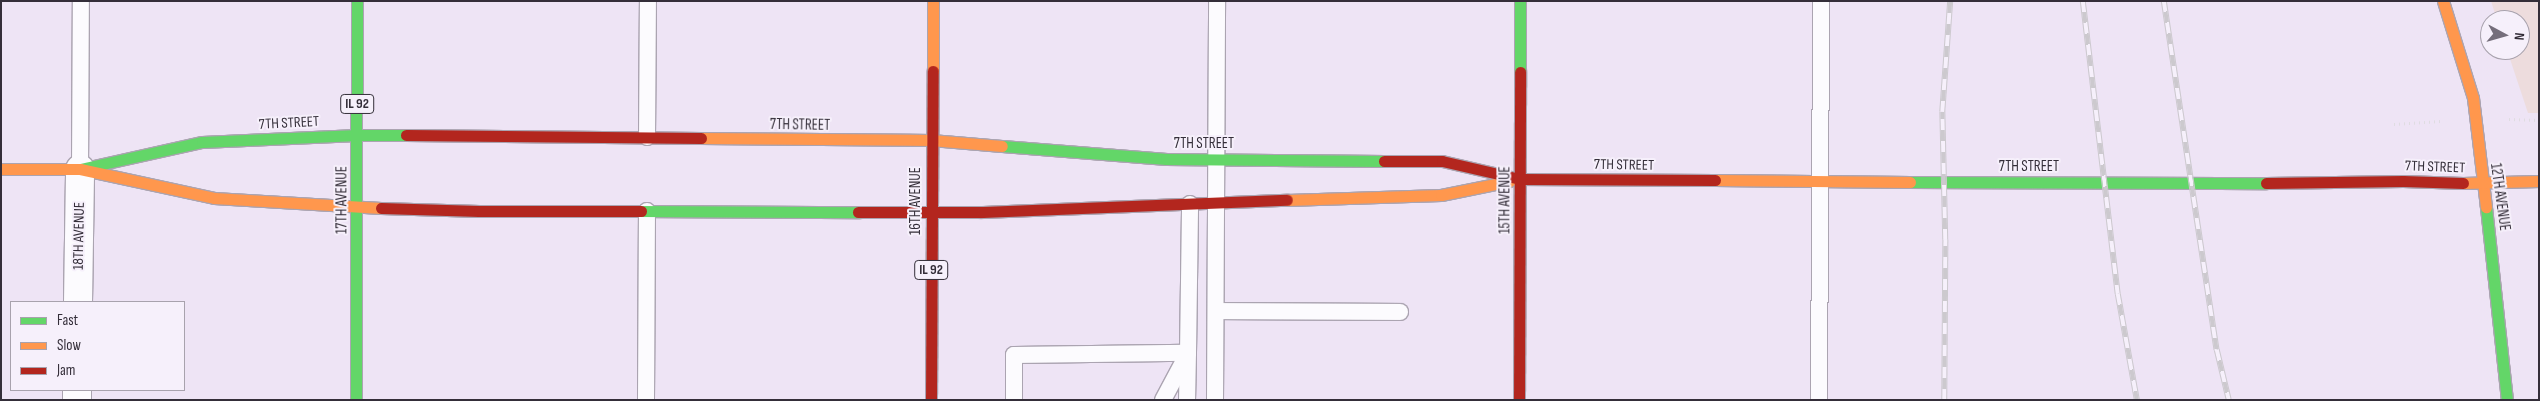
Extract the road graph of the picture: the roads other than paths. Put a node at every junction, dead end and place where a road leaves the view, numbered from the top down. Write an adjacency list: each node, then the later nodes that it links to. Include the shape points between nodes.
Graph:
1 (81, 1): 14 (lane)
2 (357, 1): 9 (street, 17TH AVENUE / IL 92)
3 (648, 1): 10 (lane)
4 (933, 1): 11 (street, 16TH AVENUE / IL 92)
5 (1216, 1): 12 (lane)
6 (1520, 1): 15 (street, 15TH AVENUE)
7 (1821, 1): 17 (lane)
8 (2444, 1): 18 (street, 12TH AVENUE, via 2473,98)
9 (357, 135): 10 (street, 7TH STREET); 14 (street, 7TH STREET, via 202,142); 21 (street, 17TH AVENUE / IL 92)
10 (647, 137): 11 (street, 7TH STREET)
11 (931, 140): 12 (street, 7TH STREET, via 1166,159); 23 (street, 16TH AVENUE / IL 92)
12 (1215, 158): 15 (street, 7TH STREET, via 1304,162 1442,161); 20 (lane)
13 (1, 169): 14 (street, 7TH STREET)
14 (80, 170): 21 (street, 7TH STREET, via 214,198); 24 (street, 18TH AVENUE)
15 (1520, 179): 17 (street, 7TH STREET); 20 (street, 7TH STREET, via 1441,195); 35 (street, 15TH AVENUE)
16 (2539, 181): 18 (street, 7TH STREET)
17 (1820, 182): 18 (street, 7TH STREET, via 2191,184 2403,181); 36 (lane)
18 (2482, 184): 37 (street, 12TH AVENUE)
19 (1190, 204): 20 (street, 7TH STREET); 23 (street, 7TH STREET); 27 (lane)
20 (1217, 204): 25 (lane)
21 (357, 207): 22 (street, 7TH STREET); 28 (street, 17TH AVENUE / IL 92)
22 (647, 211): 23 (street, 7TH STREET); 29 (lane)
23 (932, 212): 30 (street, 16TH AVENUE / IL 92)
24 (78, 301)
25 (1216, 310): 26 (lane); 34 (lane)
26 (1400, 312)
27 (1188, 353): 31 (lane, via 1014,355); 32 (lane); 33 (lane)
28 (356, 400)
29 (646, 400)
30 (931, 400)
31 (1014, 400)
32 (1164, 400)
33 (1186, 400)
34 (1215, 400)
35 (1519, 400)
36 (1818, 400)
37 (2507, 400)

